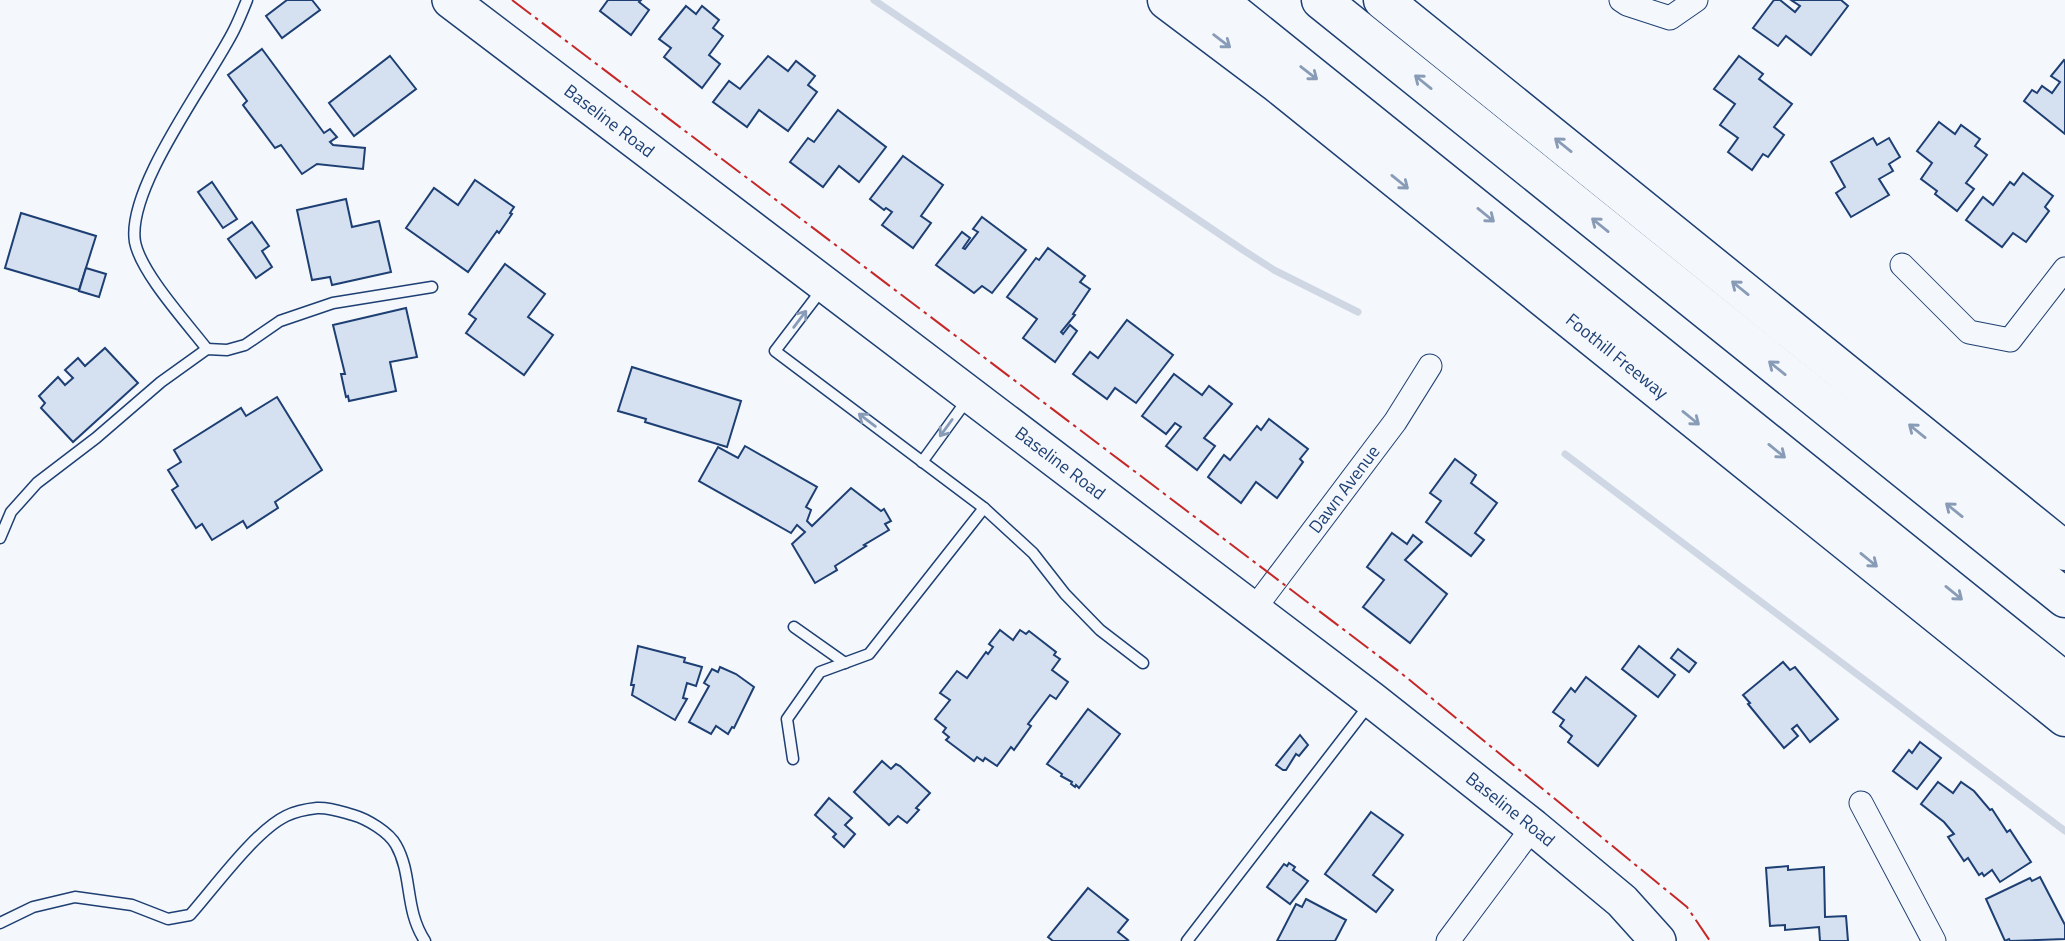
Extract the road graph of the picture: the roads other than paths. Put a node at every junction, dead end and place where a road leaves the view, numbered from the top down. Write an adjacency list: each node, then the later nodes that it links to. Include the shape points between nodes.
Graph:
1 (247, 0): 13 (lane, via 235,29 158,159 135,225 135,243 146,268)
2 (450, 0): 11 (main road, Baseline Road)
3 (1167, 0): 27 (highway, Foothill Freeway, one-way to 27, via 1276,82)
4 (1217, 0): 25 (highway, one-way to 25)
5 (1321, 0): 20 (highway, one-way to 5)
6 (1383, 0): 19 (highway, one-way to 6)
7 (1621, 0): 8 (street, via 1670,18)
8 (1696, 0)
9 (1902, 265): 10 (street, via 1969,332 2010,340)
10 (2065, 269)
11 (825, 286): 15 (main road, Baseline Road); 16 (lane, one-way to 11, via 775,351)
12 (432, 287): 13 (lane, via 333,303 280,321 245,345)
13 (206, 349): 18 (lane, via 37,483 10,512)
14 (1430, 366): 21 (street, Dawn Avenue, via 1395,422)
15 (971, 395): 16 (lane, one-way to 16); 21 (main road, Baseline Road)
16 (922, 461): 17 (lane)
17 (984, 508): 23 (lane, via 869,654); 24 (lane, via 1033,553 1100,630)
18 (0, 538)
19 (2065, 551)
20 (2065, 598)
21 (1254, 609): 26 (main road, Baseline Road)
22 (794, 627): 23 (lane)
23 (845, 663): 28 (lane, via 820,672 787,719)
24 (1143, 663)
25 (2065, 682)
26 (1372, 701): 30 (main road, Baseline Road); 33 (lane)
27 (2065, 717)
28 (793, 759)
29 (1861, 803): 36 (street)
30 (1533, 827): 34 (street); 35 (main road, Baseline Road, via 1622,901)
31 (0, 923): 32 (lane, via 33,907 75,897 132,905 168,919 190,915 263,832 287,815 318,808 366,819 395,842 408,899)
32 (425, 941)
33 (1187, 941)
34 (1448, 941)
35 (1658, 941)
36 (1934, 941)

